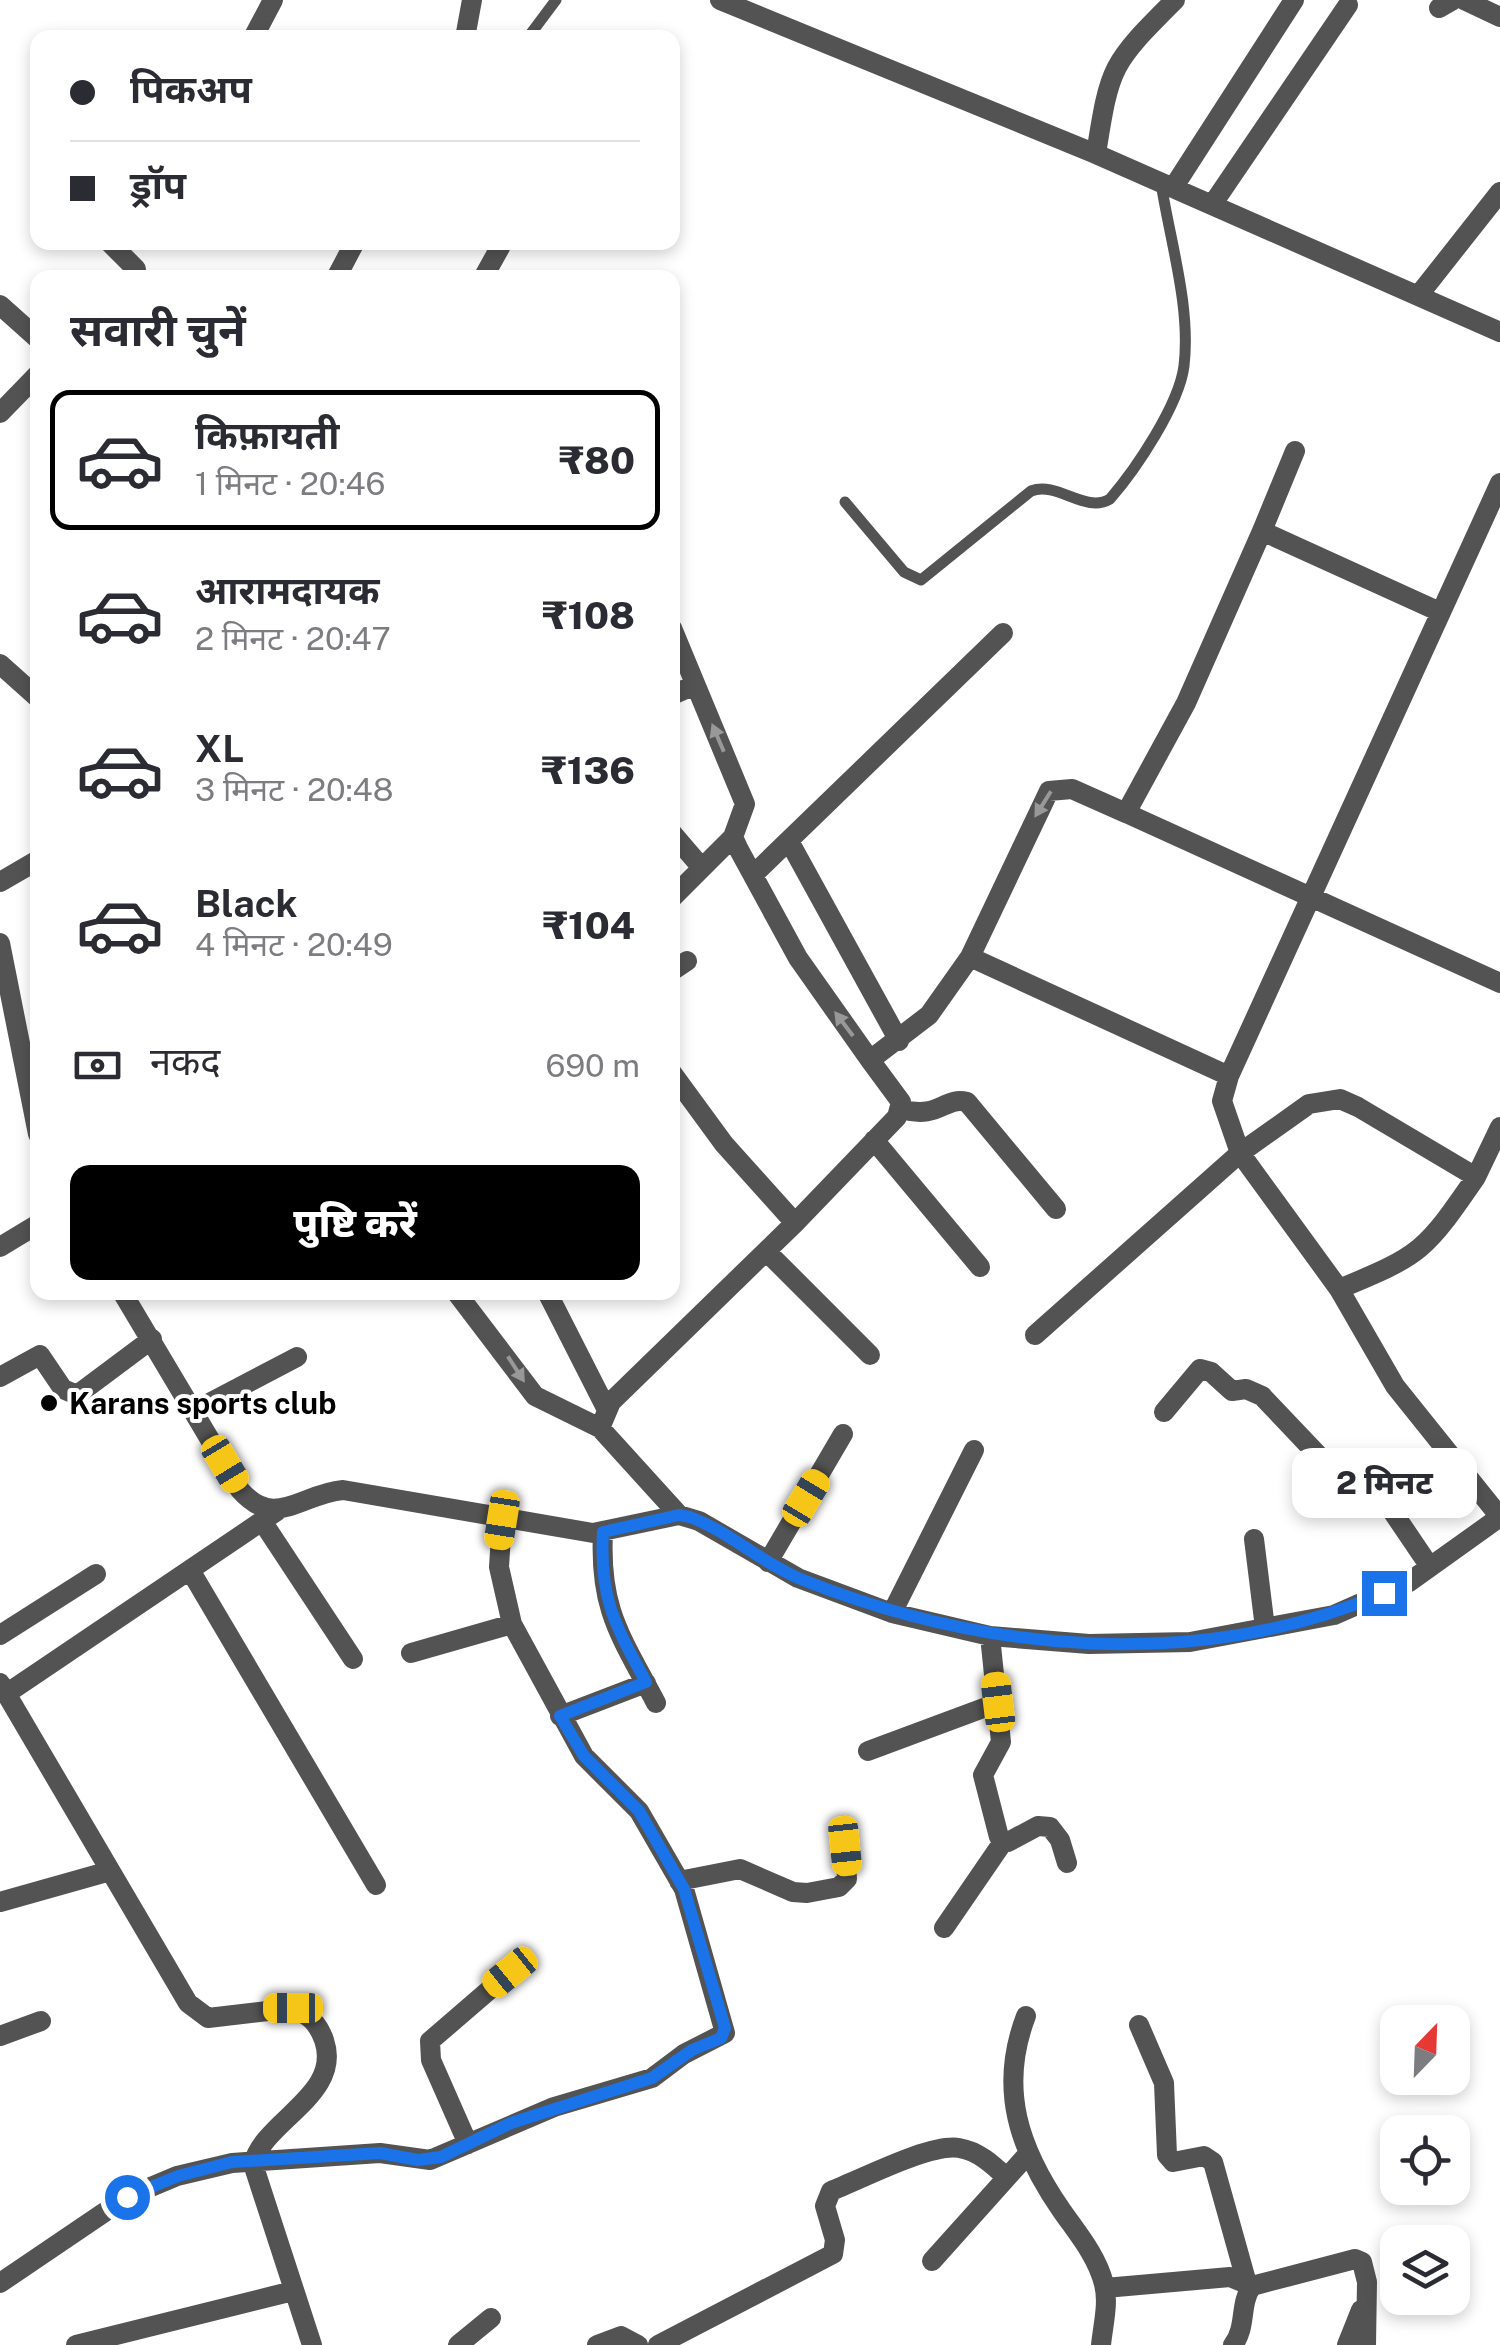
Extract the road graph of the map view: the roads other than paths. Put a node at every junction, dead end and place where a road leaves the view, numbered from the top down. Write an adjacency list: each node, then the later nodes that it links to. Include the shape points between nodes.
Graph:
1 (273, 0): 10 (street)
2 (472, 0): 11 (street)
3 (556, 0): 12 (lane)
4 (720, 0): 13 (street)
5 (1175, 0): 13 (street, via 1111,71)
6 (1294, 0): 14 (street)
7 (1464, 0): 9 (street)
8 (1348, 5): 16 (street)
9 (1500, 17)
10 (256, 30)
11 (466, 30)
12 (534, 30)
13 (1096, 154): 14 (street)
14 (1167, 185): 16 (street); 27 (lane, via 1184,365 1171,407 1110,499 1092,503 1049,488 1031,491 920,580 904,572)
15 (1500, 192): 19 (street)
16 (1212, 205): 19 (street)
17 (116, 250): 18 (street)
18 (132, 270)
19 (1418, 296): 22 (street)
20 (0, 305): 21 (street)
21 (30, 331)
22 (1500, 332)
23 (30, 382): 24 (street)
24 (0, 414)
25 (1295, 452): 28 (street)
26 (1500, 483): 29 (street)
27 (845, 502)
28 (1262, 531): 29 (street); 36 (street, via 1186,704)
29 (1440, 612): 45 (street)
30 (1003, 633): 38 (street)
31 (680, 647): 33 (street)
32 (0, 664): 34 (street)
33 (696, 686): 35 (street); 37 (street, one-way to 33, via 745,804)
34 (30, 691)
35 (680, 693)
36 (1126, 814): 45 (street); 47 (street, one-way to 47, via 1072,789 1049,791)
37 (733, 837): 41 (street); 42 (street)
38 (789, 841): 42 (street); 50 (street)
39 (680, 842): 41 (street)
40 (30, 865): 43 (street)
41 (702, 868): 44 (street)
42 (753, 875): 51 (street, one-way to 42, via 798,958)
43 (0, 882)
44 (680, 890)
45 (1310, 899): 48 (street); 52 (street)
46 (0, 943): 49 (street)
47 (970, 957): 50 (street, via 930,1015); 52 (street)
48 (1500, 983)
49 (4, 988): 54 (street)
50 (899, 1041): 51 (street)
51 (870, 1060): 55 (street)
52 (1229, 1076): 58 (street, via 1222,1102)
53 (680, 1084): 61 (street)
54 (30, 1100)
55 (902, 1109): 57 (street); 60 (street, via 930,1114 955,1100 968,1102)
56 (1500, 1127): 59 (street)
57 (874, 1140): 61 (street); 65 (street)
58 (1240, 1152): 59 (street, via 1309,1104 1340,1100); 66 (street); 70 (street)
59 (1476, 1178): 66 (street, via 1422,1250)
60 (1056, 1209)
61 (795, 1223): 64 (street)
62 (30, 1229): 63 (street)
63 (0, 1247)
64 (766, 1252): 72 (street); 77 (street)
65 (980, 1267)
66 (1339, 1289): 86 (street, via 1394,1386 1500,1518)
67 (127, 1300): 71 (street)
68 (462, 1300): 77 (street, one-way to 77, via 535,1396)
69 (551, 1300): 77 (street)
70 (1035, 1336)
71 (152, 1339): 74 (street, via 77,1395 64,1389 40,1355); 75 (street)
72 (870, 1355)
73 (298, 1356): 75 (street)
74 (0, 1376)
75 (194, 1411): 81 (street, via 240,1490)
76 (1164, 1412): 86 (street, via 1200,1369 1232,1391 1262,1396 1336,1474 1384,1499)
77 (603, 1418): 80 (street)
78 (843, 1434): 85 (street)
79 (974, 1450): 89 (street)
80 (679, 1515): 83 (street); 85 (street)
81 (269, 1516): 82 (street, via 343,1490); 87 (street); 95 (street)
82 (502, 1520): 83 (street); 90 (street, via 498,1567)
83 (603, 1532): 96 (street, via 608,1611)
84 (1254, 1539): 91 (street)
85 (768, 1562): 89 (street)
86 (1430, 1566): 91 (street, via 1334,1614)
87 (190, 1570): 97 (street); 107 (street)
88 (96, 1574): 92 (street)
89 (892, 1613): 93 (street)
90 (512, 1624): 94 (street); 100 (street)
91 (1265, 1628): 93 (street, via 1190,1642 1089,1644)
92 (0, 1636)
93 (990, 1636): 98 (street)
94 (412, 1652)
95 (353, 1659)
96 (646, 1682): 99 (street); 100 (street)
97 (5, 1700): 105 (street)
98 (998, 1702): 101 (street); 102 (street, via 1001,1742 983,1775)
99 (656, 1703)
100 (560, 1716): 106 (street, via 584,1756 639,1811)
101 (868, 1751)
102 (1003, 1842): 104 (street, via 1044,1825 1056,1832); 109 (street)
103 (845, 1846): 106 (street, via 847,1878 839,1887 793,1892 740,1869)
104 (1068, 1863)
105 (110, 1870): 108 (street); 117 (street, via 196,2011 218,2018 293,2008 318,2025 326,2064 313,2092 265,2137)
106 (679, 1881): 115 (street, via 725,2028 721,2038 652,2078 554,2107)
107 (376, 1885)
108 (0, 1902)
109 (944, 1928)
110 (510, 1972): 115 (street, via 430,2041 431,2060)
111 (1026, 2016): 116 (street, via 1010,2083)
112 (41, 2020): 114 (street)
113 (1139, 2025): 121 (street, via 1164,2083 1167,2155 1173,2162 1204,2156 1213,2162)
114 (0, 2036)
115 (468, 2144): 117 (street, via 430,2160 380,2153)
116 (1028, 2154): 118 (street); 122 (street)
117 (253, 2164): 120 (street, via 198,2169 153,2184); 123 (street)
118 (1006, 2177): 119 (street); 131 (street, via 988,2160 957,2147 831,2191 824,2206 833,2254)
119 (932, 2262)
120 (0, 2283)
121 (1249, 2283): 122 (street, via 1230,2276); 124 (street, via 1356,2259 1366,2271); 133 (street)
122 (1105, 2288): 132 (street)
123 (292, 2290): 126 (street); 127 (street)
124 (1368, 2295): 134 (street); 135 (street)
125 (491, 2318): 128 (street)
126 (76, 2345)
127 (312, 2345)
128 (458, 2345)
129 (597, 2345): 130 (street, via 621,2336)
130 (638, 2345)
131 (658, 2345)
132 (1100, 2345)
133 (1233, 2345)
134 (1347, 2345)
135 (1366, 2345)

